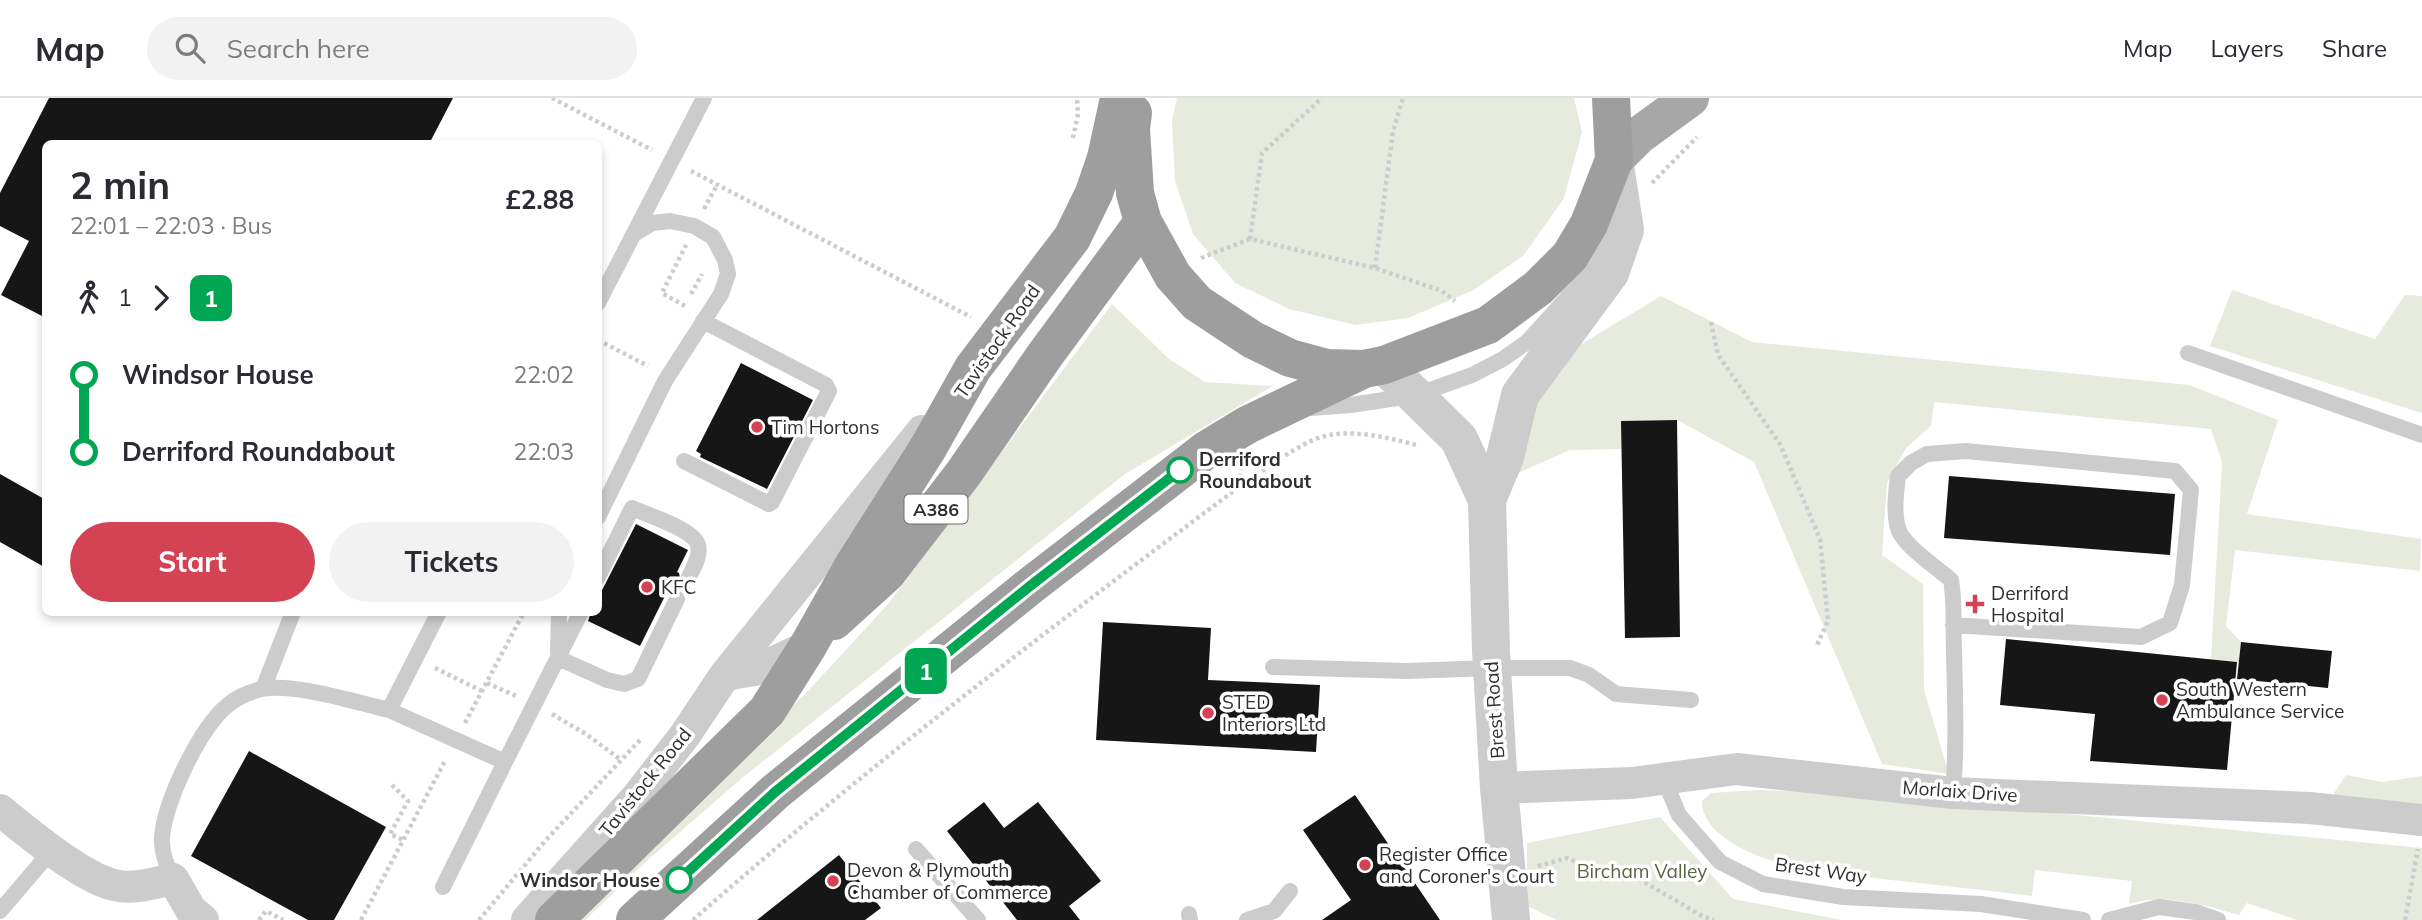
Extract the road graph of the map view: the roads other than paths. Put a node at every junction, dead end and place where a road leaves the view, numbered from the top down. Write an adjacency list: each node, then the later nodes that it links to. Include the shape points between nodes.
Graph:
1 (704, 98): 7 (lane)
2 (1611, 98): 5 (highway)
3 (1130, 100): 6 (highway, via 1131,158); 12 (highway, Tavistock Road / A386, via 1072,238)
4 (1696, 115): 5 (main road, via 1637,136)
5 (1614, 160): 11 (highway, via 1589,224 1570,256 1538,288 1488,326); 13 (lane, via 1605,229 1577,287 1527,342 1503,359); 17 (street, Brest Road, via 1625,230 1610,273 1520,395 1505,457)
6 (1143, 222): 11 (highway, via 1172,276 1197,303 1253,341 1327,368); 27 (highway, Tavistock Road / A386, via 887,573)
7 (636, 233): 8 (lane); 9 (lane, via 652,223 670,221 694,226 712,237 728,274)
8 (602, 296)
9 (701, 323): 16 (lane, via 826,384 829,391 769,503); 18 (lane, via 665,381)
10 (2188, 353): 15 (lane)
11 (1374, 367): 13 (street, Brest Road); 14 (highway)
12 (973, 368): 27 (highway, Tavistock Road / A386); 31 (street)
13 (1416, 395): 14 (lane); 17 (street, Brest Road, via 1460,439)
14 (1282, 410): 50 (highway, via 1206,450 1030,586 775,792)
15 (2422, 435)
16 (684, 461)
17 (1487, 500): 30 (street, Brest Road)
18 (602, 509)
19 (602, 569): 20 (lane, via 632,508 691,534 699,546)
20 (689, 577)
21 (677, 599): 28 (lane, via 638,679 624,684 607,680)
22 (291, 616): 32 (lane)
23 (437, 616): 34 (lane)
24 (559, 616): 28 (lane)
25 (579, 616): 28 (lane)
26 (1953, 625): 26 (lane, via 1951,579 1899,532 1898,476 1911,463 1927,454 1966,451 2032,456 2175,471 2191,491 2182,585 2170,623 2141,637); 38 (lane)
27 (808, 646): 31 (street, Tavistock Road, via 760,668); 49 (highway, Tavistock Road / A386, via 767,711)
28 (558, 658): 35 (lane)
29 (1273, 667): 30 (lane)
30 (1492, 668): 33 (lane, via 1570,668 1616,694); 37 (street, Brest Road)
31 (724, 675): 48 (street, Tavistock Road, via 637,797)
32 (263, 689): 34 (lane, via 283,688); 43 (lane, via 226,706 178,779 161,842)
33 (1691, 701)
34 (389, 710): 35 (lane)
35 (505, 762): 44 (lane)
36 (1664, 779): 37 (street, Morlaix Drive); 38 (street, Morlaix Drive, via 1737,769); 54 (lane, Brest Way, via 1679,815 1720,862 1763,884 1843,897 1981,904)
37 (1499, 788): 53 (street, Brest Road)
38 (1953, 793): 40 (street, Morlaix Drive, via 2310,808)
39 (0, 810): 42 (street)
40 (2422, 820)
41 (916, 849): 51 (lane)
42 (52, 850): 43 (street, via 114,885 138,887); 46 (lane)
43 (173, 880): 47 (street, via 191,910)
44 (443, 887)
45 (1290, 891): 52 (lane, via 1274,911)
46 (0, 911)
47 (203, 920)
48 (527, 920)
49 (554, 920)
50 (635, 920)
51 (978, 920)
52 (1247, 920)
53 (1511, 920)
54 (2083, 920)
55 (2109, 920): 56 (lane, via 2159,907)
56 (2218, 920)

